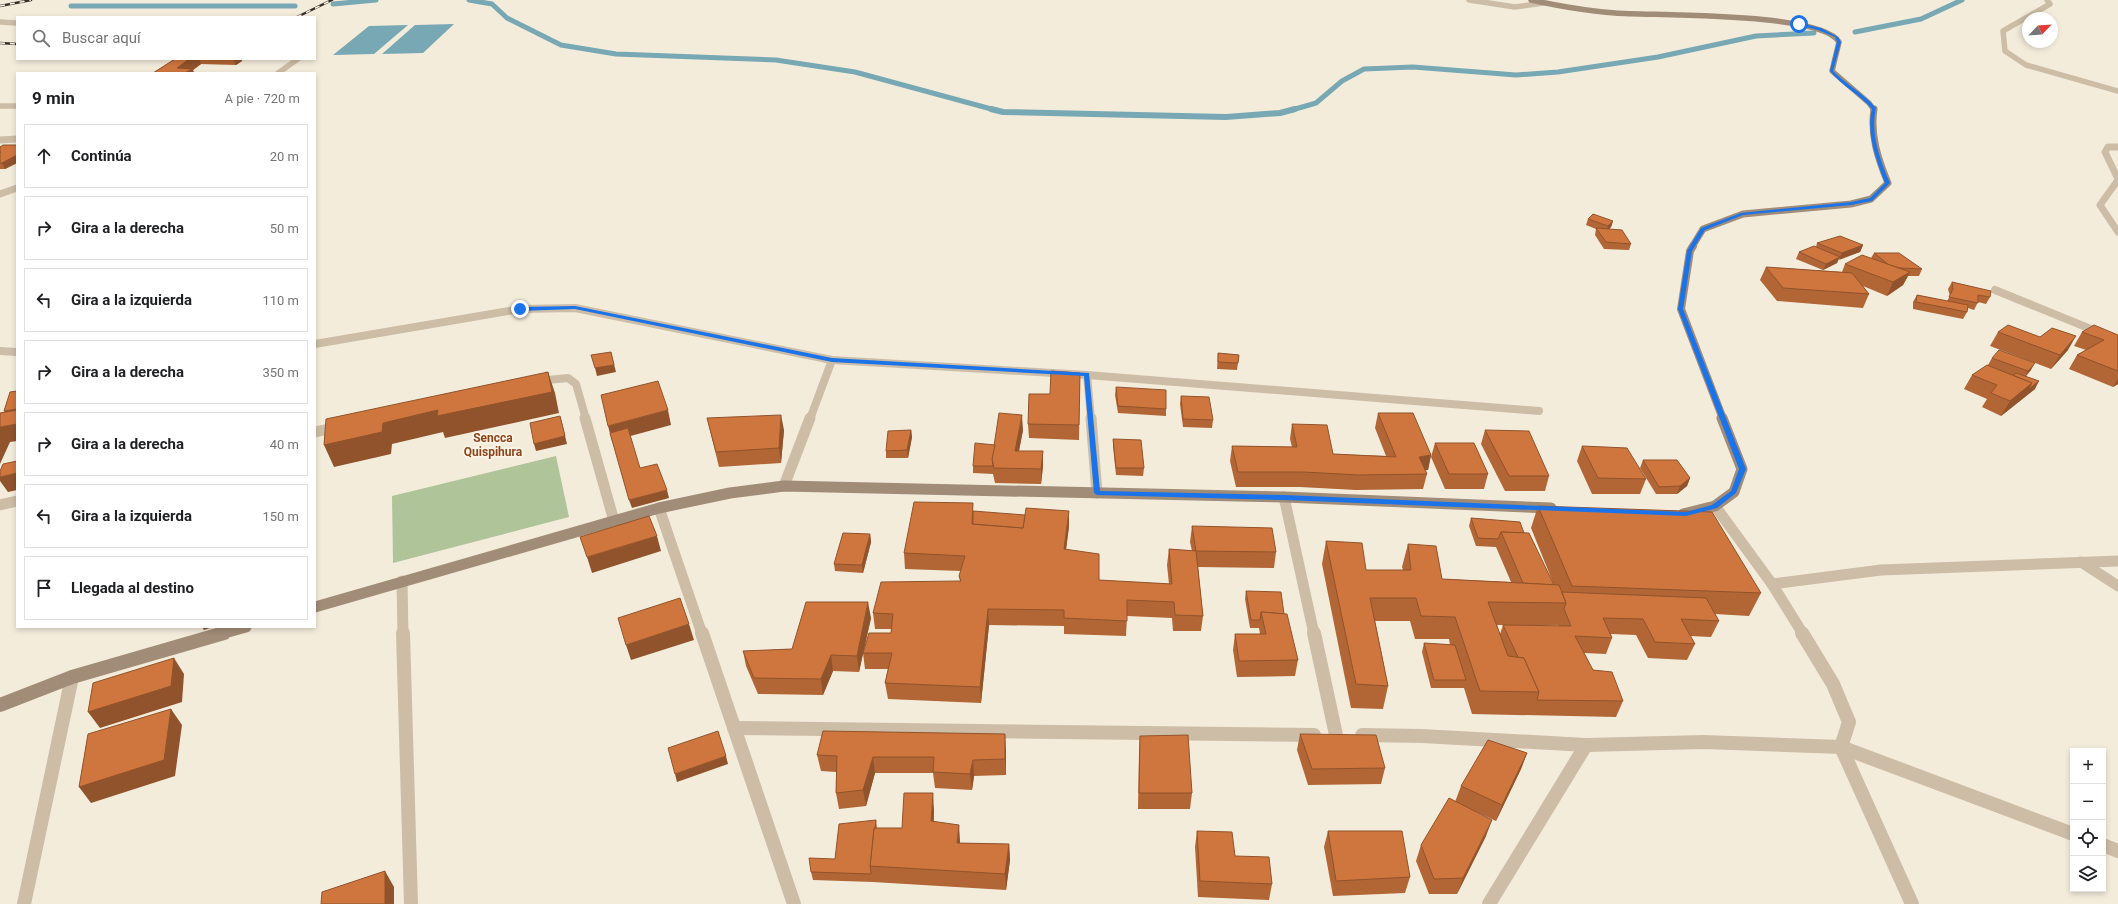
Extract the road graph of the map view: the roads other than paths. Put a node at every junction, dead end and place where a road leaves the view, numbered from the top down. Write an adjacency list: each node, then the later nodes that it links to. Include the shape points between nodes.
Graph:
1 (1468, 0): 4 (street, via 1496,6 1530,8)
2 (1531, 0): 4 (main road)
3 (2047, 0): 9 (street, via 2050,4 2003,31 2004,51 2026,65)
4 (1543, 3): 35 (main road, via 1602,12 1775,20 1819,29 1836,37 1839,42 1832,71 1874,108 1871,123 1879,161 1888,183 1872,199 1851,204 1742,214 1703,229 1690,251 1681,309 1742,469 1734,492)
5 (0, 22): 6 (street)
6 (16, 23)
7 (297, 60): 8 (street)
8 (279, 72)
9 (2118, 91)
10 (0, 106): 11 (street)
11 (16, 106)
12 (16, 139): 13 (street)
13 (0, 140)
14 (2118, 147): 15 (street, via 2108,147 2105,152)
15 (2118, 179): 18 (street, via 2100,205)
16 (16, 188): 17 (street)
17 (0, 194)
18 (2118, 232)
19 (1995, 290): 20 (street)
20 (2118, 340)
21 (316, 344): 24 (street, via 520,309 575,308)
22 (0, 351): 23 (street)
23 (16, 352)
24 (832, 360): 25 (street); 30 (street)
25 (1087, 375): 27 (street); 31 (street)
26 (531, 382): 39 (street, via 568,378 576,384)
27 (1539, 411)
28 (346, 425): 29 (street)
29 (316, 432)
30 (784, 486): 31 (main road); 36 (main road, via 730,493)
31 (1097, 493): 32 (main road)
32 (1284, 497): 37 (main road); 50 (street)
33 (16, 501): 34 (street)
34 (0, 505)
35 (1715, 506): 38 (main road, via 1686,514); 43 (street)
36 (659, 508): 39 (main road); 49 (street)
37 (1560, 509)
38 (1670, 513)
39 (614, 521): 42 (main road)
40 (2118, 561): 41 (street)
41 (2081, 562): 43 (street, via 1881,570); 44 (street)
42 (402, 581): 45 (main road); 57 (street)
43 (1772, 584): 52 (street, via 1834,684 1849,722)
44 (2118, 586)
45 (316, 607)
46 (243, 628): 47 (main road)
47 (72, 677): 48 (main road); 56 (street)
48 (0, 705)
49 (734, 728): 50 (street); 58 (street)
50 (1336, 735): 51 (street, via 1422,736)
51 (1586, 745): 52 (street, via 1704,742); 59 (street)
52 (1841, 747): 53 (street); 60 (street)
53 (2070, 833)
54 (2106, 846): 55 (street)
55 (2118, 851)
56 (24, 904)
57 (410, 904)
58 (794, 904)
59 (1489, 904)
60 (1912, 904)

